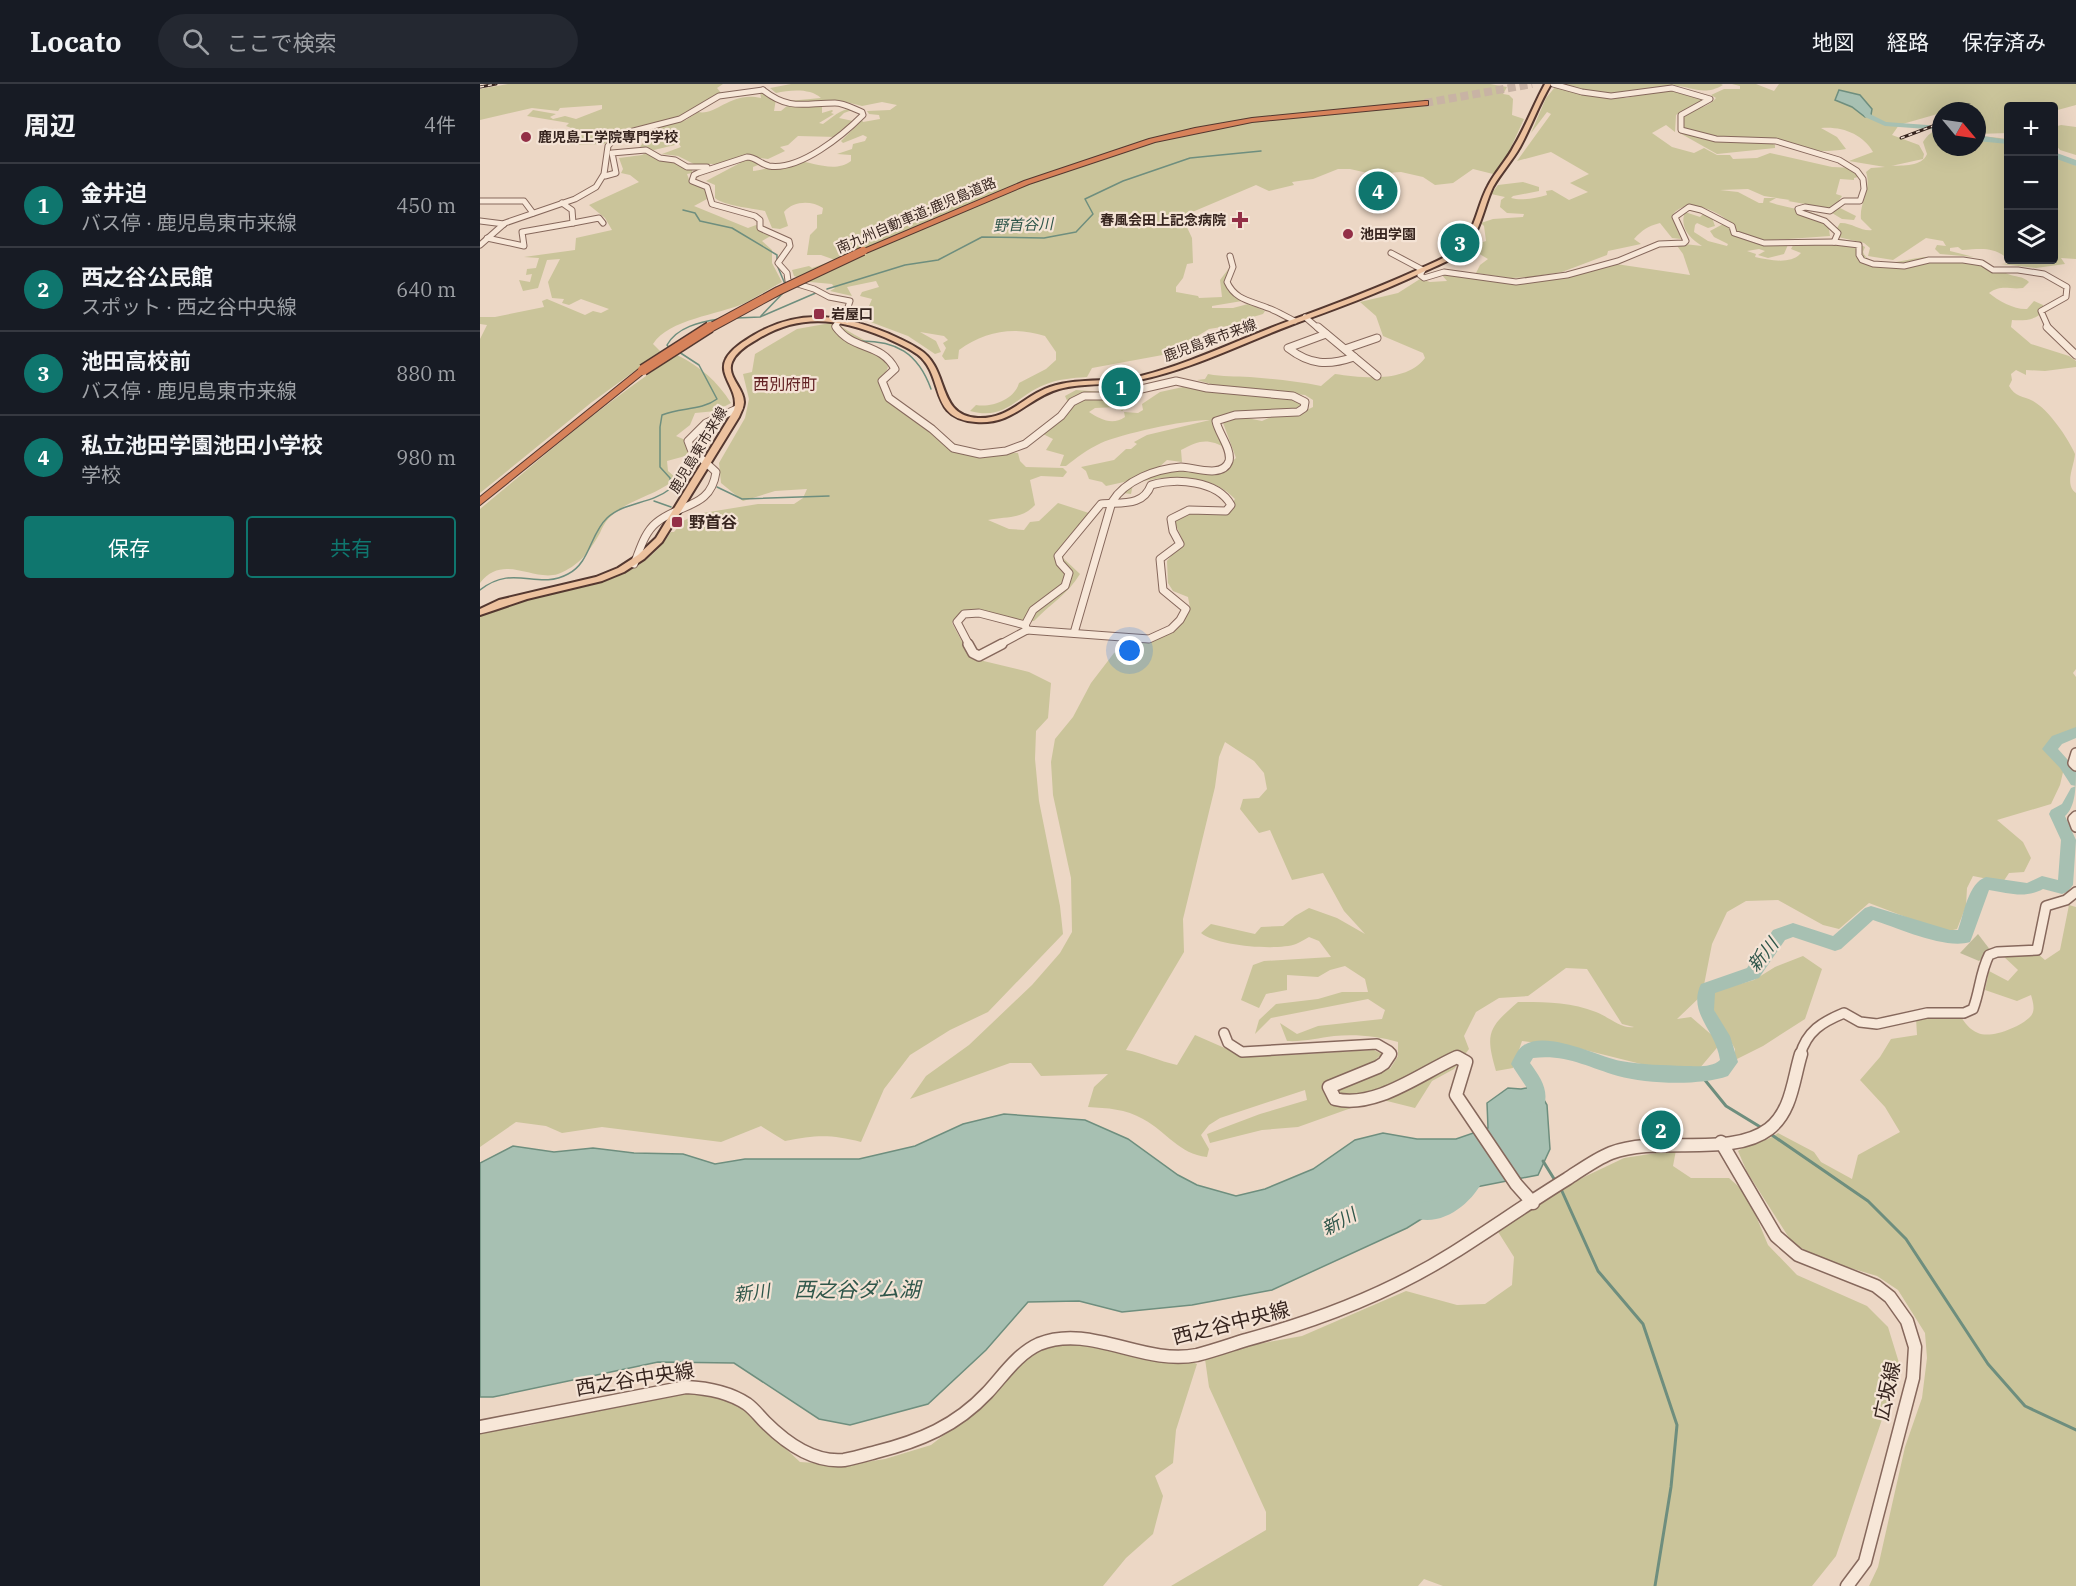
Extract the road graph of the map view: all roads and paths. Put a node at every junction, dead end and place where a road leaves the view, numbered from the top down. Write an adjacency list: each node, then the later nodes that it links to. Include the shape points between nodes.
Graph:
1 (769, 84): 4 (street)
2 (1548, 84): 20 (main road, 鹿児島東市来線, via 1507,166 1490,188 1467,243 1452,256)
3 (1553, 84): 16 (street, via 1599,95 1672,88 1703,95 1710,99 1681,115 1681,130 1702,137 1779,141 1844,161 1860,174 1864,192 1860,201 1844,201 1830,211 1798,209 1832,224 1838,232)
4 (763, 90): 6 (street, via 787,104 837,103 863,115 818,154 769,166 752,157 742,157); 7 (street, via 719,96 680,119 618,135 609,140 606,148)
5 (1425, 103): 34 (highway, 南九州自動車道;鹿児島道路, bridge, via 1242,122 1148,141 1063,169 863,250 742,308 643,370)
6 (712, 168): 7 (street, via 687,167 646,150 626,150 612,153 617,170); 22 (street, via 697,174 692,181 707,187 712,204 755,216 760,220 760,228 789,241 779,266 787,273 788,281 850,301)
7 (605, 176): 9 (street, via 589,192)
8 (480, 201): 10 (street, via 524,201)
9 (562, 203): 10 (street); 12 (street, via 572,210)
10 (533, 213): 14 (street)
11 (480, 221): 14 (street)
12 (573, 223): 13 (street, via 598,218); 15 (street, via 522,232 524,246)
13 (603, 223)
14 (504, 224): 15 (street)
15 (487, 238): 17 (street)
16 (1834, 242): 20 (street, via 1764,243 1734,233 1732,226 1689,207 1675,217 1684,243 1659,244 1567,275 1516,282 1444,272 1424,278 1420,275); 27 (street, via 1859,245 1859,255 1873,264 1905,266 1929,260 1963,260 1982,263 1993,270 2052,277 2067,286 2066,297 2041,311 2047,327)
17 (480, 245)
18 (1391, 253): 20 (street)
19 (1230, 256): 23 (street, via 1233,267 1227,282 1233,292 1246,302)
20 (1423, 270): 21 (main road, 鹿児島東市来線)
21 (1305, 317): 23 (main road, 鹿児島東市来線); 24 (street)
22 (840, 319): 30 (main road, 鹿児島東市来線, via 919,352 935,372 946,406 953,414 965,418 999,418 1013,414 1053,389); 31 (street, via 835,326 844,339 885,353 893,363 893,373 882,381 889,399 958,451 987,454 1017,448 1056,421 1079,397); 32 (main road, 鹿児島東市来線, via 809,319 775,327 741,348 726,366 739,391)
23 (1294, 321): 30 (main road, 鹿児島東市来線, via 1195,362)
24 (1326, 334): 26 (street); 28 (street, via 1288,348 1311,363 1333,364)
25 (1377, 338): 26 (street)
26 (1345, 350): 28 (street)
27 (2076, 356)
28 (1354, 357): 29 (street)
29 (1377, 376)
30 (1105, 384): 31 (street, via 1114,390)
31 (1128, 391): 35 (street, via 1181,381 1207,388 1293,396 1305,405 1298,412 1250,414 1216,421 1216,430 1229,457 1223,467 1179,467 1147,476 1123,486)
32 (739, 408): 33 (main road, 鹿児島東市来線); 33 (street, via 706,423 691,436 688,445)
33 (707, 462): 36 (main road, 鹿児島東市来線); 36 (street, via 716,472 712,491)
34 (480, 502)
35 (1112, 502): 39 (street, via 1099,505 1060,553 1057,558 1069,578 1057,594 1036,607); 40 (street); 40 (street, via 1141,500 1151,485 1174,480 1218,490 1231,505 1221,512 1190,510 1171,519 1180,544 1160,559 1161,579 1163,590 1186,609 1170,630 1149,639)
36 (678, 510): 37 (main road, 鹿児島東市来線, via 653,548); 37 (street, via 653,525)
37 (634, 564): 38 (main road, 鹿児島東市来線, via 608,576 523,596)
38 (480, 612)
39 (1026, 628): 39 (street, via 979,612 964,614 957,622 973,653 979,656); 40 (street)
40 (1074, 633)
41 (2076, 753): 42 (street)
42 (2076, 766)
43 (2076, 816): 44 (street)
44 (2076, 827)
45 (2076, 892): 47 (street, 西之谷中央線, via 2066,900 2046,906 2043,939 2037,950 1989,955 1981,971 1980,992 1973,1009 1964,1013 1927,1013 1877,1024 1860,1022 1844,1013 1827,1017 1804,1041 1788,1101 1776,1122 1753,1139)
46 (1224, 1033): 48 (street, via 1232,1047 1242,1052 1368,1044 1389,1051 1390,1056 1378,1068 1329,1087 1330,1095 1343,1103 1393,1091 1457,1057 1466,1062 1456,1095)
47 (1721, 1142): 48 (street, 西之谷中央線, via 1652,1143 1609,1154); 50 (street, 広坂線, via 1776,1236 1798,1255 1876,1286 1890,1297 1906,1321 1915,1347 1913,1378 1864,1562)
48 (1533, 1203): 49 (street, 西之谷中央線, via 1397,1286 1303,1325 1188,1357 1158,1358 1082,1338 1056,1338 1036,1345 959,1419 932,1436 842,1460 825,1460 803,1451 752,1407 709,1388 686,1387)
49 (480, 1427)
50 (1848, 1586)

